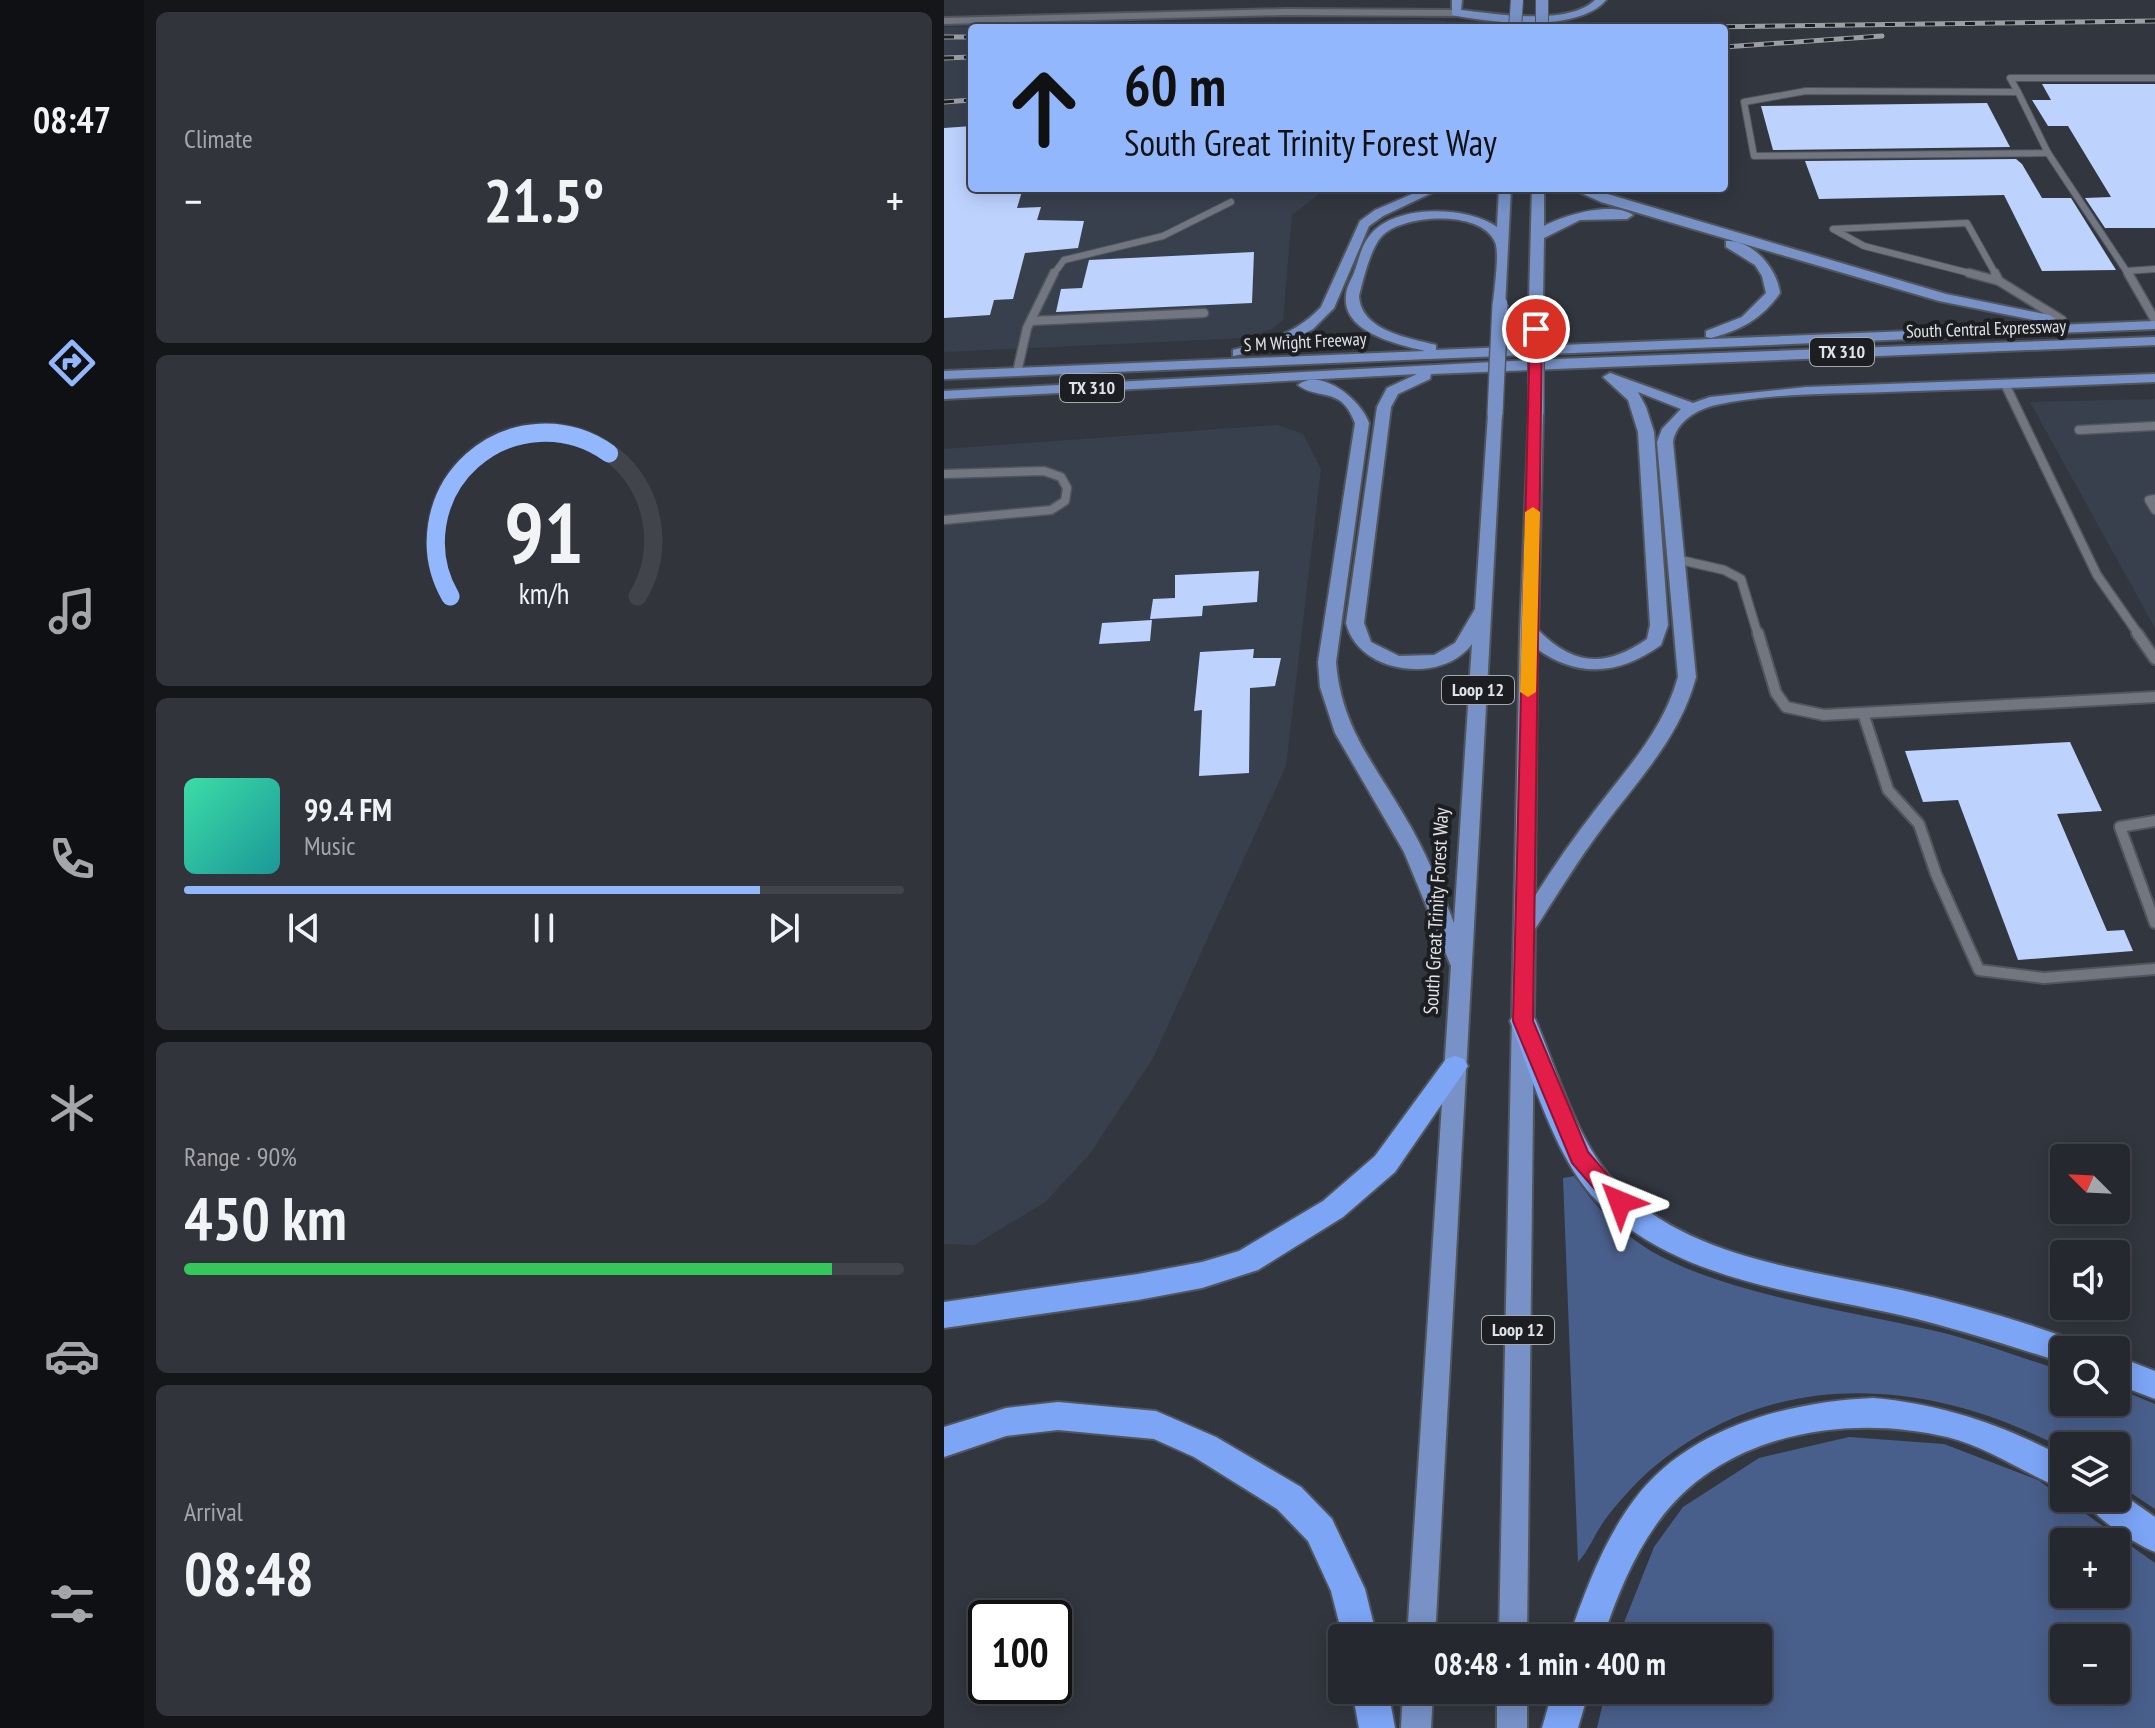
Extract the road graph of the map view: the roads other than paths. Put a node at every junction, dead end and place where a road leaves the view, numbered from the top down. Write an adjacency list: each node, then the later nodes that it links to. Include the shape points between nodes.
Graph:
1 (1457, 0): 5 (main road)
2 (1517, 0): 7 (main road, bridge)
3 (1542, 0): 8 (main road, bridge)
4 (1601, 0): 5 (main road, via 1590,11 1553,18)
5 (1456, 13): 6 (street)
6 (944, 21)
7 (1515, 24)
8 (1542, 24)
9 (2155, 78): 10 (lane, via 2010,78)
10 (2018, 92): 11 (lane); 11 (lane, via 1806,91 1744,102 1754,156)
11 (2048, 153): 20 (lane)
12 (1427, 192): 30 (main road, via 1364,224 1327,308 1309,327 1263,348)
13 (1505, 192): 18 (main road, South Great Trinity Forest Way / Loop 12)
14 (1538, 192): 17 (main road, Loop 12)
15 (1587, 192): 23 (main road, via 1944,298)
16 (1231, 202): 24 (lane, via 1163,236 1064,260)
17 (1537, 237): 27 (main road, via 1580,215 1631,215 1731,244 1767,269 1773,293 1756,315 1712,334); 49 (main road, Loop 12, bridge)
18 (1501, 241): 28 (main road, via 1490,227 1467,218 1424,216 1395,223 1372,241 1353,295 1359,314 1378,330 1411,343); 48 (main road, South Great Trinity Forest Way / Loop 12, bridge)
19 (2155, 269): 20 (lane)
20 (2127, 271): 25 (lane)
21 (1999, 281): 21 (lane, via 1967,223 1833,229 1864,246); 23 (lane)
22 (1204, 313): 24 (lane)
23 (2062, 320): 25 (main road)
24 (1031, 321): 32 (lane, via 1019,347)
25 (2154, 323): 27 (main road, South Central Expressway / TX 310)
26 (2155, 341): 29 (main road, South Central Expressway / TX 310)
27 (1667, 343): 28 (main road, S M Wright Freeway / TX 310)
28 (1467, 353): 30 (main road, S M Wright Freeway / TX 310)
29 (1530, 364): 31 (main road, S M Wright Freeway / TX 310); 34 (main road)
30 (1172, 366): 32 (main road, S M Wright Freeway / TX 310)
31 (1449, 369): 36 (main road, S M Wright Freeway / TX 310); 48 (main road, via 1414,379 1386,398 1355,623 1366,648 1398,661 1418,662 1461,646)
32 (1017, 372): 33 (main road, S M Wright Freeway / TX 310)
33 (944, 375)
34 (1610, 377): 39 (main road); 42 (main road, via 1633,392)
35 (2155, 378): 37 (main road)
36 (1241, 380): 38 (main road, S M Wright Freeway / TX 310); 56 (main road, via 1318,386 1350,400 1359,411 1362,423 1327,687 1347,740 1408,839)
37 (2005, 384): 39 (main road, via 1806,391); 50 (lane, via 2097,575)
38 (944, 395)
39 (1685, 405): 42 (main road, via 1657,416); 47 (main road, via 1665,442)
40 (2155, 426): 41 (lane)
41 (2079, 430)
42 (1646, 432): 49 (main road, via 1659,625 1655,641 1628,660 1594,665 1555,657)
43 (944, 474): 46 (lane, via 1044,471 1061,477 1067,488 1065,501 1051,510)
44 (2155, 499): 45 (lane, via 2149,500)
45 (2155, 510)
46 (944, 520)
47 (1676, 559): 52 (lane, via 1741,579 1776,693 1786,707 1824,715); 55 (main road, via 1687,677 1683,698 1663,737 1575,850)
48 (1482, 610): 56 (main road, South Great Trinity Forest Way / Loop 12)
49 (1529, 631): 55 (main road, Loop 12)
50 (2155, 659)
51 (2155, 698): 52 (lane)
52 (1863, 713): 57 (lane, via 1888,790 1919,824 1979,970 2003,978 2032,978)
53 (2155, 821): 54 (lane, via 2120,827)
54 (2155, 923)
55 (1526, 926): 58 (main road, Loop 12)
56 (1461, 966): 59 (main road, South Great Trinity Forest Way / Loop 12)
57 (2155, 969)
58 (1523, 1021): 61 (highway, via 1579,1157 1605,1189 1669,1238 1753,1271 1964,1318); 70 (main road, Loop 12)
59 (1455, 1066): 60 (highway, via 1385,1164 1333,1209 1248,1261 1138,1287); 69 (main road, South Great Trinity Forest Way / Loop 12)
60 (944, 1315)
61 (2050, 1345)
62 (2130, 1375): 63 (highway)
63 (2155, 1385)
64 (944, 1442): 68 (highway, via 1006,1422 1058,1416 1156,1425 1205,1447 1289,1498 1320,1530 1348,1589)
65 (2050, 1466): 71 (highway, via 2007,1443 1947,1422 1909,1416 1864,1412 1770,1427 1689,1467 1646,1510)
66 (2120, 1512): 67 (highway)
67 (2155, 1536)
68 (1357, 1624)
69 (1422, 1624)
70 (1513, 1624)
71 (1590, 1624)
72 (1373, 1704): 76 (highway)
73 (1417, 1704): 77 (main road)
74 (1512, 1704): 78 (main road)
75 (1567, 1704): 79 (highway)
76 (1377, 1728)
77 (1416, 1728)
78 (1512, 1728)
79 (1560, 1728)

